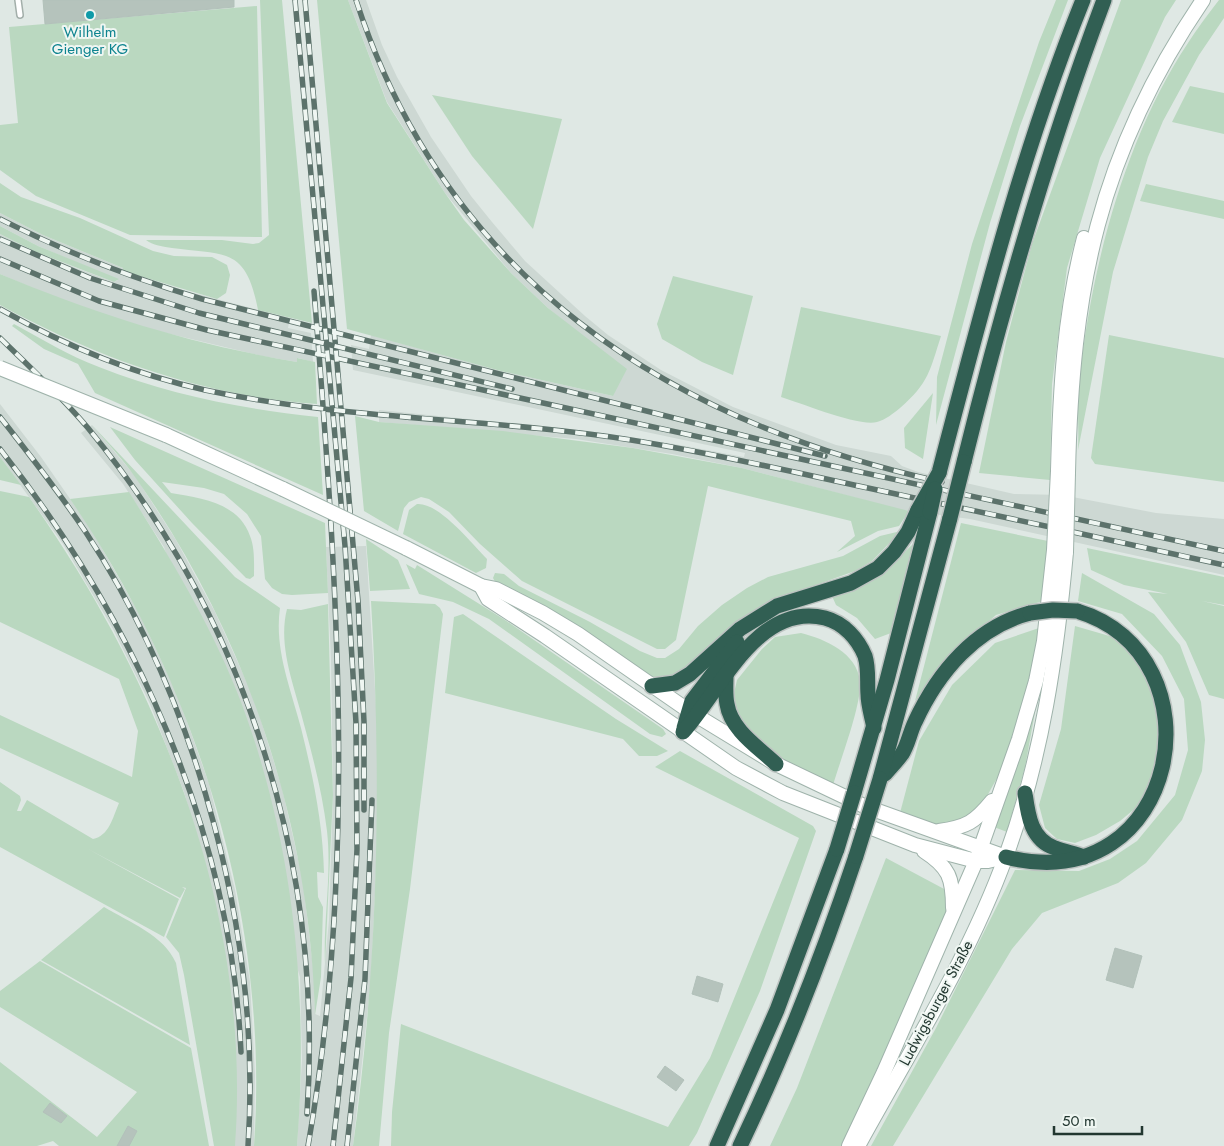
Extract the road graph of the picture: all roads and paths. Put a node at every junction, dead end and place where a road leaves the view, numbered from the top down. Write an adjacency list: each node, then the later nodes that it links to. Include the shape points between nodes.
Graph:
1 (18, 0): 6 (lane)
2 (1083, 0): 9 (highway, bridge, via 1018,182 939,473)
3 (1104, 0): 19 (highway, bridge, via 1039,189 1002,314)
4 (1192, 0): 8 (main road, via 1141,87 1117,140 1078,260 1060,385)
5 (1203, 0): 8 (main road, via 1146,93 1123,146 1097,222 1076,335)
6 (20, 15)
7 (0, 368): 11 (main road, bridge, via 166,435)
8 (1063, 472): 10 (main road, bridge)
9 (924, 511): 12 (highway, via 878,568 851,583 777,606); 16 (highway)
10 (1060, 551): 20 (main road, Ludwigsburger Straße, via 1036,681); 21 (main road, Ludwigsburger Straße, via 1057,644 1038,745)
11 (481, 586): 14 (main road, via 496,589 543,613); 17 (main road, via 488,600)
12 (759, 617): 14 (highway, via 740,629 690,674 675,683); 15 (highway, via 697,694)
13 (726, 676): 15 (highway); 16 (highway, via 748,647 774,624 803,616 830,619 852,634 865,658); 18 (highway, via 727,704 733,721)
14 (652, 686): 15 (main road)
15 (693, 713): 17 (highway); 18 (main road)
16 (874, 728): 29 (highway, bridge, via 837,849 777,1010)
17 (683, 732): 23 (main road, via 736,768 782,793)
18 (776, 764): 22 (main road, via 864,806)
19 (880, 779): 26 (highway, bridge, via 903,753 928,698 960,655 978,638 996,625 1030,613 1077,611 1100,617 1139,640 1155,658 1173,696 1179,743 1168,785 1147,817 1116,843); 32 (highway, bridge, via 829,936)
20 (1001, 792): 22 (main road, via 971,823); 24 (main road, Ludwigsburger Straße)
21 (1025, 793): 25 (main road, Ludwigsburger Straße); 26 (highway, via 1030,821 1039,837 1053,848 1070,850)
22 (938, 831): 24 (main road)
23 (915, 845): 27 (main road); 28 (main road, via 947,870 953,891)
24 (981, 847): 25 (main road); 27 (main road, Ludwigsburger Straße)
25 (1006, 857): 26 (highway, via 1040,863 1067,862); 27 (main road); 34 (main road, Ludwigsburger Straße, via 970,940)
26 (1084, 857)
27 (976, 861): 28 (main road, Ludwigsburger Straße)
28 (953, 913): 33 (main road, Ludwigsburger Straße)
29 (724, 1130): 30 (highway); 31 (highway)
30 (709, 1146)
31 (717, 1146)
32 (740, 1146)
33 (849, 1146)
34 (858, 1146)

